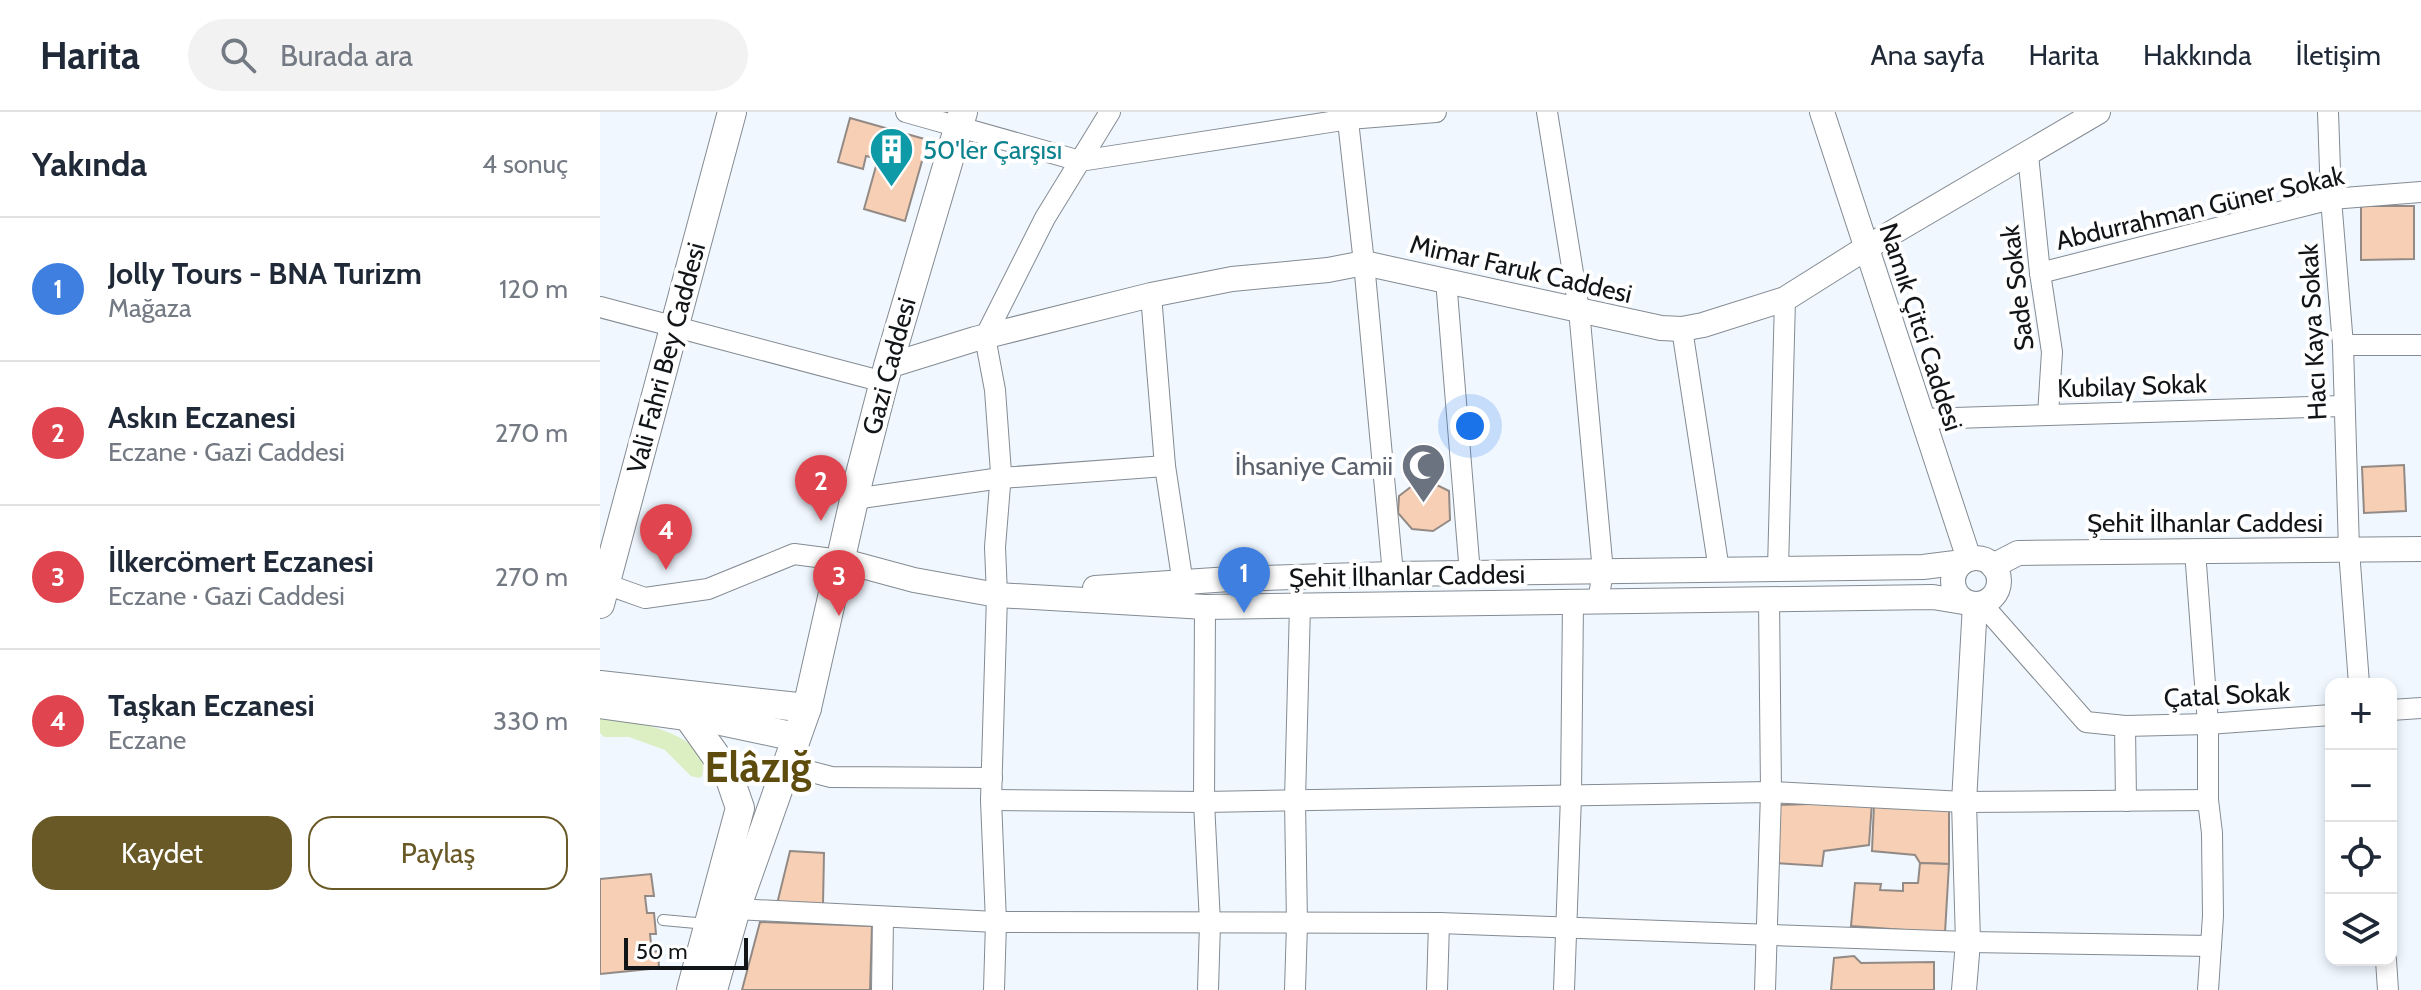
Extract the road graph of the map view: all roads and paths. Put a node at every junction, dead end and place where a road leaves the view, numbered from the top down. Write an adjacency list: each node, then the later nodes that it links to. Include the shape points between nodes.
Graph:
1 (732, 112): 23 (main road, Vali Fahri Bey Caddesi)
2 (906, 112): 10 (street)
3 (1110, 112): 12 (street)
4 (1436, 112): 9 (street)
5 (1547, 112): 22 (street)
6 (1822, 112): 15 (street, Namık Çitci Caddesi)
7 (2098, 112): 11 (street, Mimar Faruk Caddesi)
8 (2328, 112): 14 (street, Hacı Kaya Sokak)
9 (1348, 116): 12 (street); 16 (street)
10 (961, 119): 12 (street); 28 (main road, Gazi Caddesi)
11 (2028, 155): 15 (street, Mimar Faruk Caddesi); 17 (street, Sade Sokak)
12 (1080, 161): 25 (street)
13 (2421, 192): 14 (street, Abdurrahman Güner Sokak)
14 (2331, 199): 17 (street, Abdurrahman Güner Sokak); 26 (street, Hacı Kaya Sokak)
15 (1866, 248): 20 (street, Mimar Faruk Caddesi); 31 (street, Namık Çitci Caddesi)
16 (1364, 263): 18 (street, Mimar Faruk Caddesi); 19 (street, Mimar Faruk Caddesi); 44 (street)
17 (2040, 273): 30 (street, Sade Sokak, via 2052,352)
18 (1446, 280): 22 (street, Mimar Faruk Caddesi); 45 (street)
19 (1151, 295): 25 (street, Mimar Faruk Caddesi); 32 (street)
20 (1785, 299): 24 (street, Mimar Faruk Caddesi); 41 (street)
21 (600, 307): 23 (street)
22 (1579, 310): 24 (street, Mimar Faruk Caddesi); 43 (street)
23 (674, 326): 28 (street); 46 (main road, Vali Fahri Bey Caddesi)
24 (1682, 329): 42 (street)
25 (985, 337): 28 (street, Mimar Faruk Caddesi); 33 (street)
26 (2343, 345): 27 (street); 29 (street, Hacı Kaya Sokak)
27 (2421, 345)
28 (886, 374): 34 (main road, Gazi Caddesi)
29 (2343, 406): 30 (street, Kubilay Sokak); 36 (street, Hacı Kaya Sokak)
30 (2048, 415): 31 (street, Kubilay Sokak)
31 (1922, 419): 39 (street, Namık Çitci Caddesi)
32 (1165, 466): 33 (street); 48 (street)
33 (1001, 478): 34 (street); 47 (street)
34 (854, 499): 38 (main road, Gazi Caddesi)
35 (2421, 549): 36 (street, Şehit İlhanlar Caddesi)
36 (2349, 550): 37 (street, Şehit İlhanlar Caddesi); 54 (street, Hacı Kaya Sokak)
37 (2195, 551): 40 (street, Şehit İlhanlar Caddesi, via 2018,553); 62 (street)
38 (840, 560): 46 (street, via 794,554 708,589 645,598); 47 (street, Şehit İlhanlar Caddesi); 57 (main road, Gazi Caddesi)
39 (1966, 561): 40 (street, via 1982,559); 41 (street, Şehit İlhanlar Caddesi, via 1923,567); 52 (street, via 1955,573 1954,586 1959,596)
40 (1993, 566): 52 (street, via 1999,585 1993,597)
41 (1778, 569): 42 (street, Şehit İlhanlar Caddesi)
42 (1719, 570): 43 (street, Şehit İlhanlar Caddesi)
43 (1603, 572): 45 (street, Şehit İlhanlar Caddesi); 51 (street)
44 (1393, 574): 45 (street, Şehit İlhanlar Caddesi); 48 (street, Şehit İlhanlar Caddesi)
45 (1470, 574)
46 (602, 589)
47 (997, 595): 48 (street, Şehit İlhanlar Caddesi); 66 (street)
48 (1192, 598): 53 (street, Şehit İlhanlar Caddesi); 73 (street)
49 (1769, 599): 51 (street, Şehit İlhanlar Caddesi); 52 (street, Şehit İlhanlar Caddesi, via 1933,597); 67 (street)
50 (1573, 601): 51 (street, Şehit İlhanlar Caddesi); 53 (street, Şehit İlhanlar Caddesi); 68 (street)
51 (1598, 601)
52 (1975, 604): 63 (street, Çatal Sokak, via 2086,722); 74 (street)
53 (1300, 605): 70 (street)
54 (2359, 678)
55 (600, 685): 57 (main road)
56 (600, 704): 61 (main road)
57 (807, 708): 64 (main road, Gazi Caddesi)
58 (2421, 708): 59 (street)
59 (2397, 710)
60 (2325, 715): 62 (street, Çatal Sokak)
61 (689, 718): 64 (main road); 81 (main road, via 728,773 740,808)
62 (2208, 724): 63 (street, Çatal Sokak); 71 (street)
63 (2125, 726): 72 (street)
64 (796, 737): 65 (main road, Gazi Caddesi)
65 (786, 765): 66 (street, via 831,777); 75 (main road, Gazi Caddesi)
66 (992, 778): 69 (street)
67 (1771, 792): 68 (street); 74 (street); 84 (street)
68 (1571, 796): 70 (street); 83 (street)
69 (991, 800): 73 (street); 78 (street)
70 (1295, 800): 73 (street); 82 (street)
71 (2208, 800): 72 (street); 86 (street)
72 (2126, 801): 74 (street)
73 (1204, 802): 79 (street)
74 (1964, 802): 85 (street)
75 (736, 909): 76 (street); 89 (main road, Gazi Caddesi)
76 (883, 918): 78 (street); 90 (street)
77 (663, 920): 81 (lane)
78 (996, 922): 79 (street); 91 (street)
79 (1210, 923): 82 (street); 92 (street)
80 (1439, 923): 82 (street); 83 (street); 94 (street)
81 (709, 924): 88 (main road)
82 (1297, 924): 93 (street)
83 (1568, 928): 84 (street); 95 (street)
84 (1768, 934): 85 (street); 96 (street)
85 (1968, 942): 86 (street); 97 (street)
86 (2211, 946): 98 (street)
87 (2386, 966): 99 (street)
88 (691, 990)
89 (713, 990)
90 (882, 990)
91 (994, 990)
92 (1208, 990)
93 (1295, 990)
94 (1437, 990)
95 (1564, 990)
96 (1765, 990)
97 (1964, 990)
98 (2208, 990)
99 (2388, 990)

